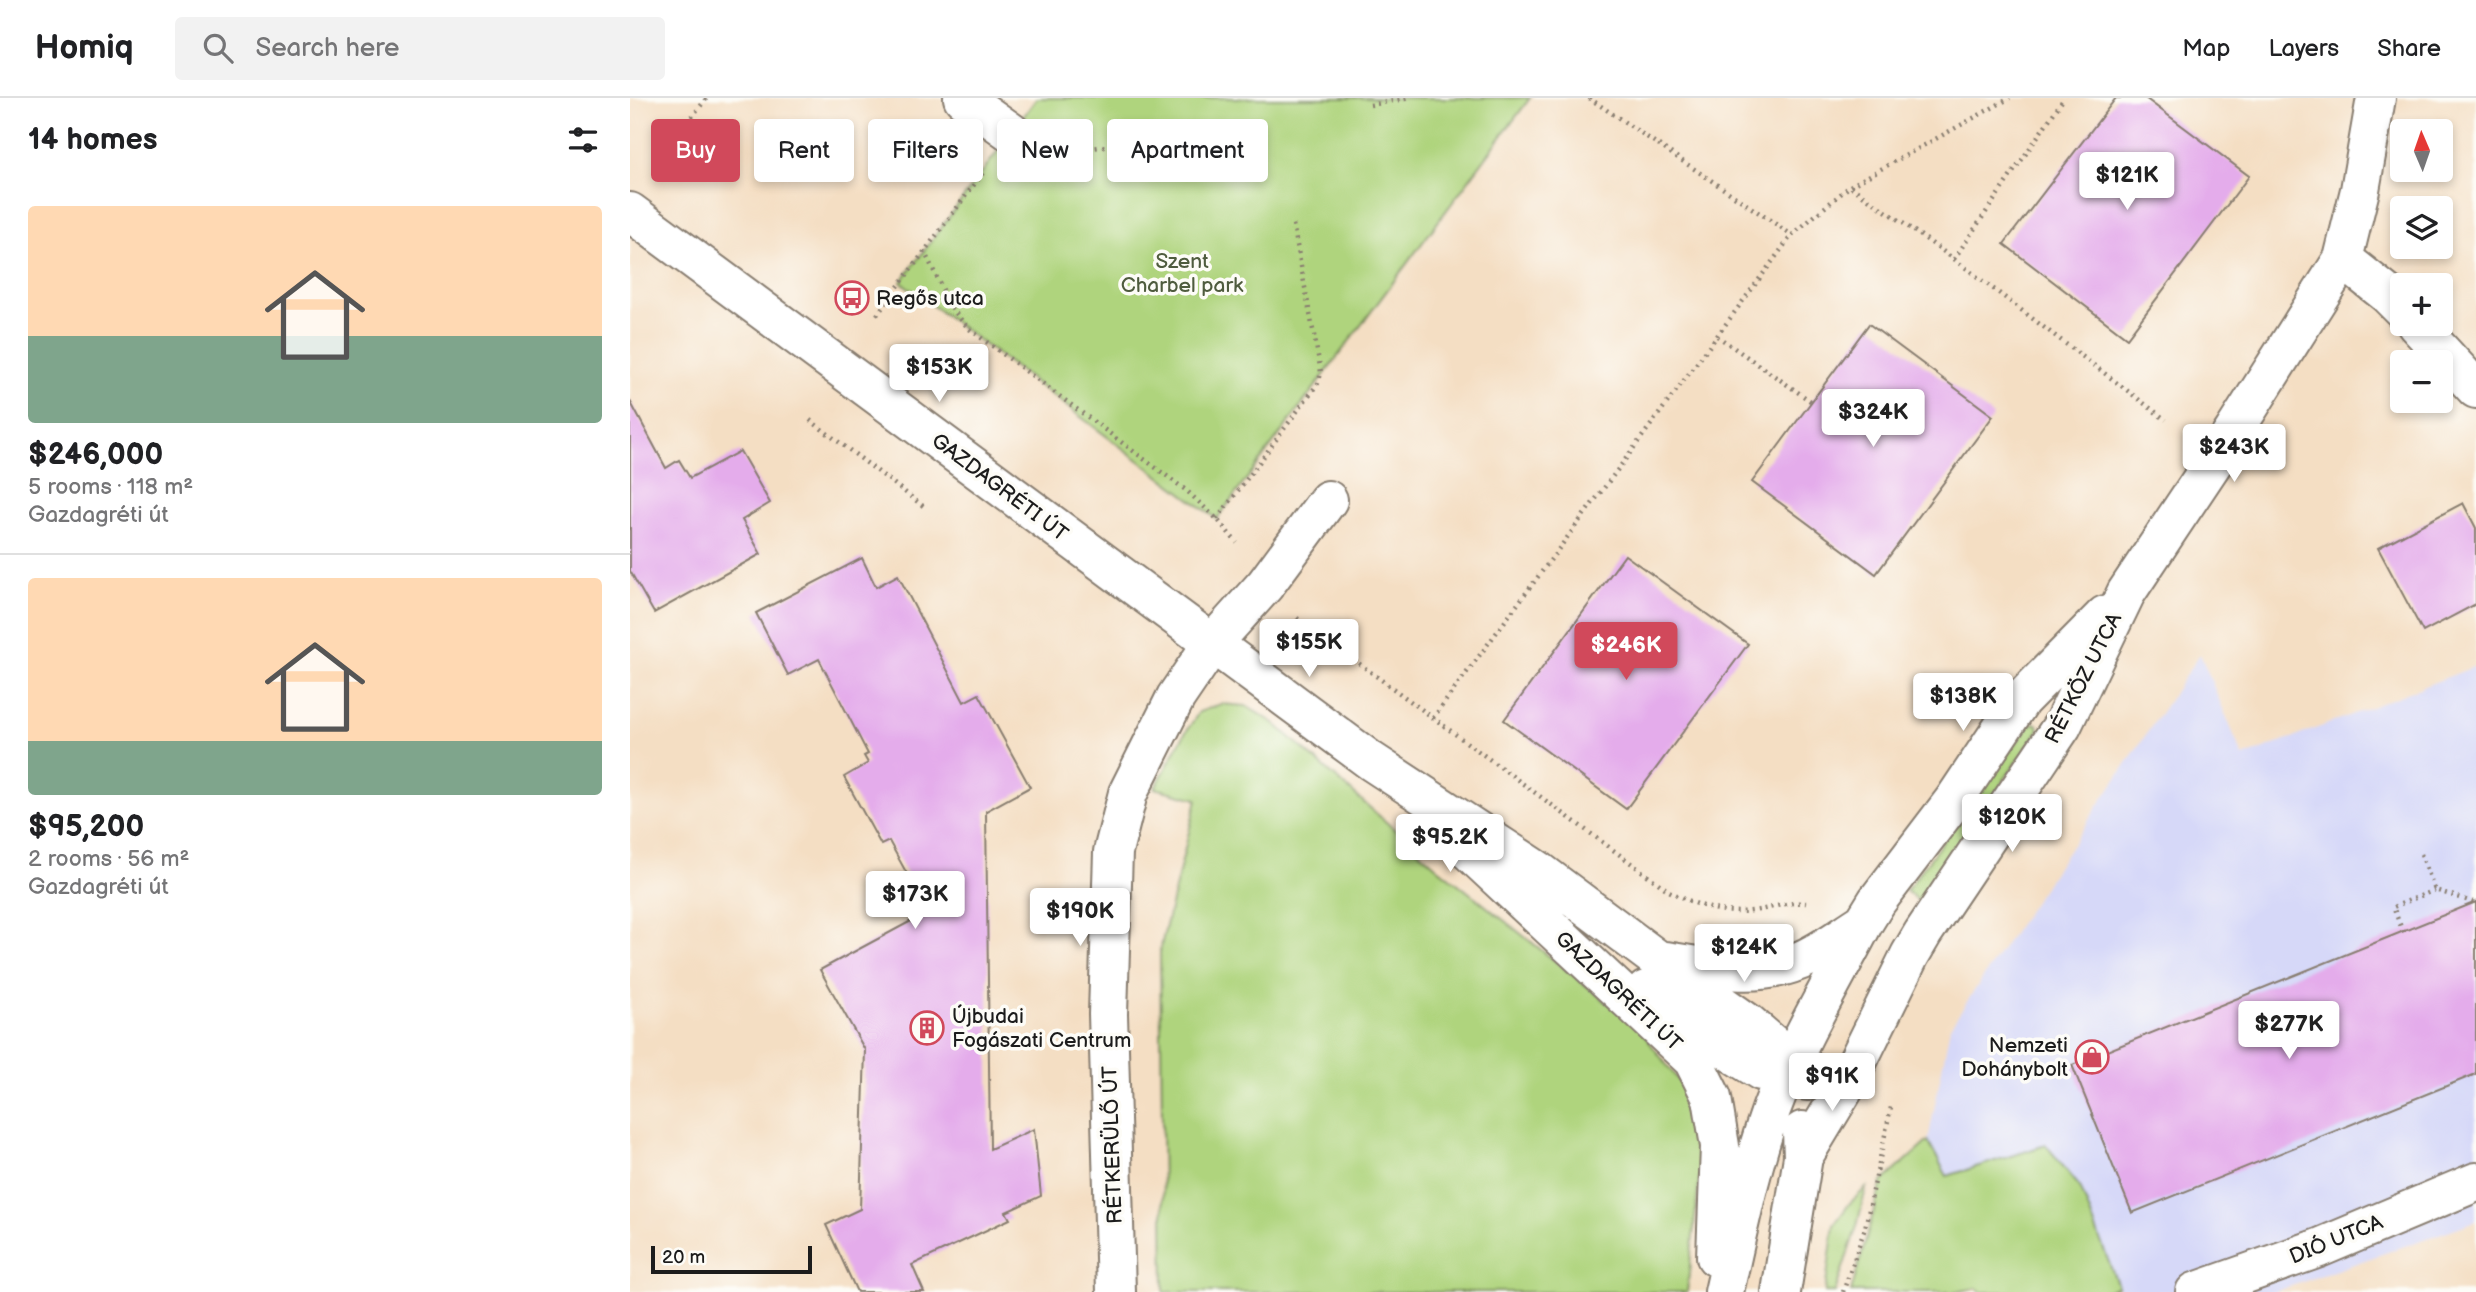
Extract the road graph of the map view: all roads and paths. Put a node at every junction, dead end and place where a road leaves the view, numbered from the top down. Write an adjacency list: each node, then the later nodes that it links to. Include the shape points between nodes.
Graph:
1 (708, 98): 9 (path)
2 (963, 98): 10 (street)
3 (1411, 98): 8 (path)
4 (1590, 98): 15 (path)
5 (2010, 98): 12 (path)
6 (2064, 98): 17 (path)
7 (2376, 98): 18 (street, RÉTKÖZ UTCA)
8 (1370, 105)
9 (691, 119)
10 (997, 122)
11 (997, 154): 16 (path)
12 (1850, 186): 15 (path); 17 (path)
13 (630, 212): 32 (street, GAZDAGRÉTI ÚT)
14 (1293, 224): 29 (path, via 1321,372 1319,382)
15 (1792, 235): 21 (path)
16 (924, 251): 20 (path); 29 (path, via 953,310 968,328 1187,491)
17 (1954, 258): 26 (path)
18 (2343, 259): 19 (street); 31 (street, RÉTKÖZ UTCA)
19 (2390, 297)
20 (877, 315)
21 (1717, 336): 24 (path); 33 (path)
22 (2427, 336): 23 (street)
23 (2476, 389)
24 (1811, 402)
25 (810, 420): 28 (path)
26 (2166, 420)
27 (1328, 500): 30 (street, RÉTKERÜLŐ ÚT)
28 (927, 509)
29 (1217, 519): 30 (path)
30 (1265, 585): 32 (street, RÉTKERÜLŐ ÚT); 33 (path, via 1287,611)
31 (2126, 593): 39 (street, RÉTKÖZ UTCA, via 2021,700); 44 (street, RÉTKÖZ UTCA, via 2062,726 1910,955)
32 (1212, 644): 34 (street, GAZDAGRÉTI ÚT); 47 (street, RÉTKERÜLŐ ÚT, via 1176,697 1128,793 1113,852 1108,1014)
33 (1433, 718): 37 (path, via 1669,891 1711,910 1731,912)
34 (1371, 761): 41 (street, GAZDAGRÉTI ÚT); 42 (street, GAZDAGRÉTI ÚT, via 1539,871)
35 (2421, 853): 36 (path)
36 (2435, 890): 38 (path); 40 (path, via 2393,907)
37 (1794, 901)
38 (2476, 904)
39 (1864, 922): 42 (street, via 1799,961 1763,971 1727,971); 43 (street, RÉTKÖZ UTCA)
40 (2403, 932)
41 (1570, 943): 43 (street, via 1662,1000 1761,1071); 48 (street, GAZDAGRÉTI ÚT, via 1693,1060 1712,1098 1720,1146)
42 (1658, 960): 43 (street, GAZDAGRÉTI ÚT, via 1748,1023)
43 (1791, 1072): 44 (street); 45 (street, via 1802,1097); 49 (street, via 1758,1147)
44 (1844, 1089): 45 (street, RÉTKÖZ UTCA)
45 (1803, 1157): 50 (street)
46 (2476, 1182): 51 (street, DIÓ UTCA, via 2319,1248)
47 (1116, 1292)
48 (1716, 1292)
49 (1724, 1292)
50 (1782, 1292)
51 (2195, 1292)

